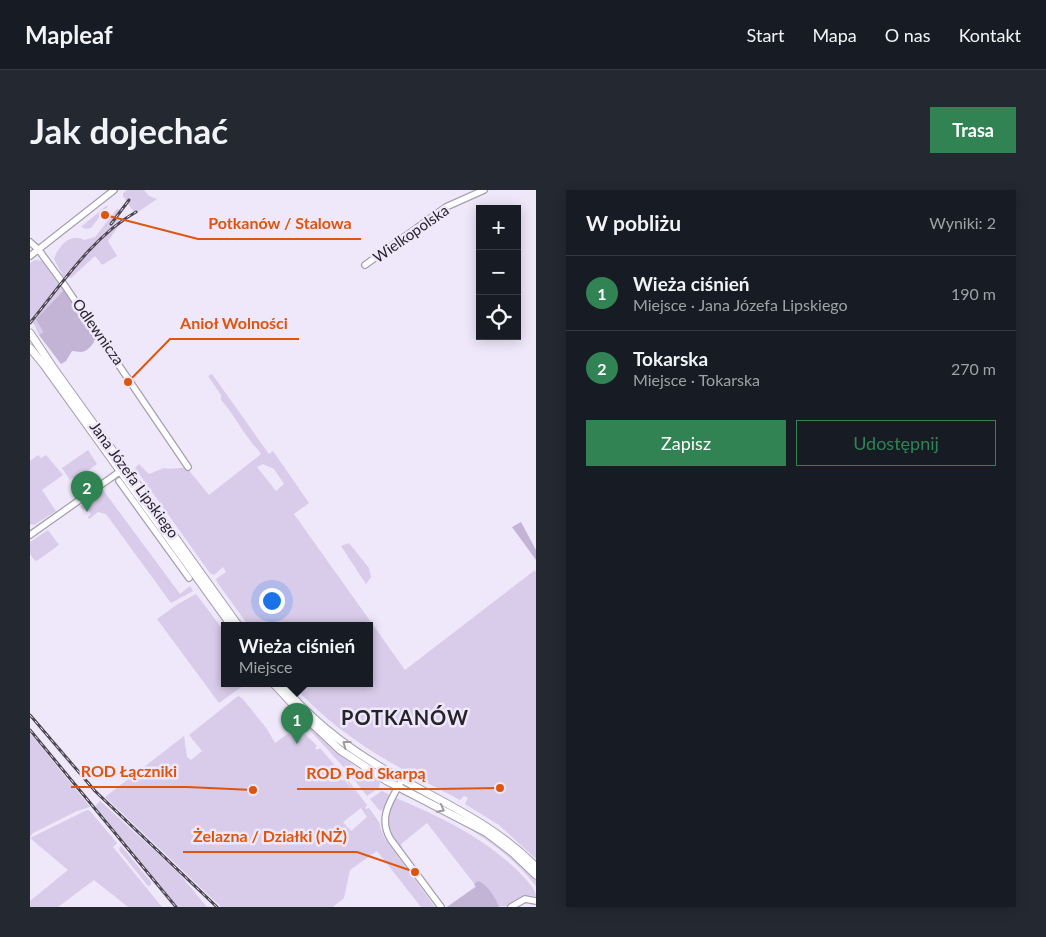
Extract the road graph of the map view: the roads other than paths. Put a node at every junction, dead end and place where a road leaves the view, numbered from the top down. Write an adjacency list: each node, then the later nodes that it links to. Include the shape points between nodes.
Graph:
1 (114, 190): 4 (street)
2 (484, 190): 8 (street, Wielkopolska, via 446,207)
3 (30, 242): 5 (street, Odlewnicza)
4 (45, 244): 5 (street); 7 (street)
5 (38, 249): 6 (street); 7 (street, Odlewnicza)
6 (30, 255): 7 (street)
7 (44, 257): 11 (street, Odlewnicza)
8 (365, 265)
9 (30, 333): 12 (main road, Jana Józefa Lipskiego)
10 (30, 348): 12 (main road, Jana Józefa Lipskiego)
11 (188, 467)
12 (123, 468): 14 (street); 16 (main road, Jana Józefa Lipskiego); 17 (main road, Jana Józefa Lipskiego)
13 (119, 481): 15 (street)
14 (30, 535)
15 (189, 578)
16 (229, 622)
17 (236, 622)
18 (278, 687): 20 (main road, via 333,744 358,763)
19 (284, 687): 20 (main road, one-way to 19, via 324,728)
20 (400, 783): 21 (main road, via 472,817 507,841); 22 (main road, one-way to 22, via 487,833); 24 (street, via 385,812 386,830)
21 (536, 867)
22 (536, 875)
23 (536, 901): 25 (street, via 525,899)
24 (441, 907)
25 (511, 907)

